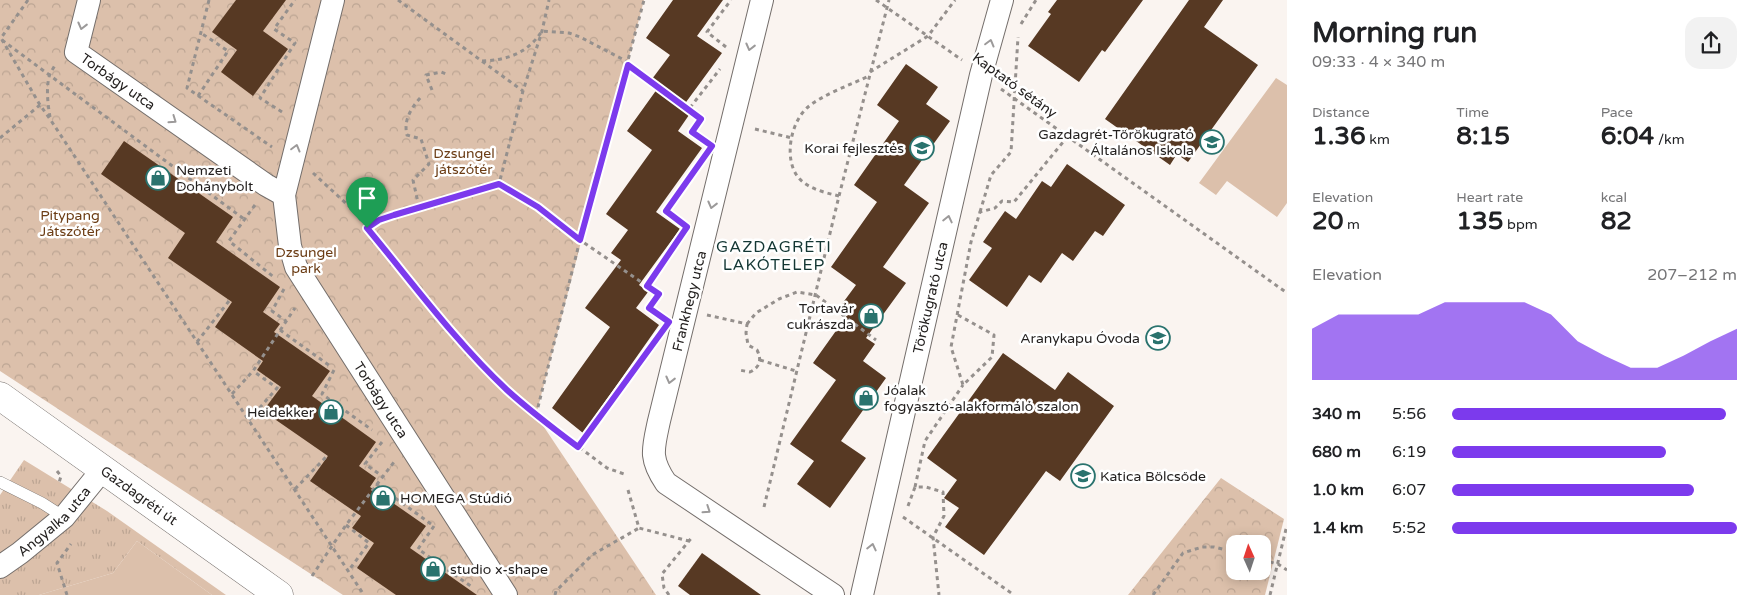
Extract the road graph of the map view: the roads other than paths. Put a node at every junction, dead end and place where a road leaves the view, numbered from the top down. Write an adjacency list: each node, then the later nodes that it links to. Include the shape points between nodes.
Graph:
1 (88, 0): 5 (street, Torbágy utca, one-way to 5, via 76,52)
2 (333, 0): 5 (street, Torbágy utca, one-way to 2)
3 (762, 0): 13 (street, Frankhegy utca, one-way to 13, via 654,455 657,469 666,483)
4 (1002, 0): 14 (street, Törökugrató utca, one-way to 4, via 982,74)
5 (284, 195): 12 (street, Torbágy utca, via 296,267)
6 (0, 396): 7 (street, Gazdagréti út)
7 (103, 469): 9 (street, Angyalka utca); 11 (street, Gazdagréti út)
8 (0, 482): 9 (lane)
9 (64, 517): 10 (street, Angyalka utca)
10 (0, 567)
11 (279, 595)
12 (506, 595)
13 (832, 595)
14 (862, 595)

